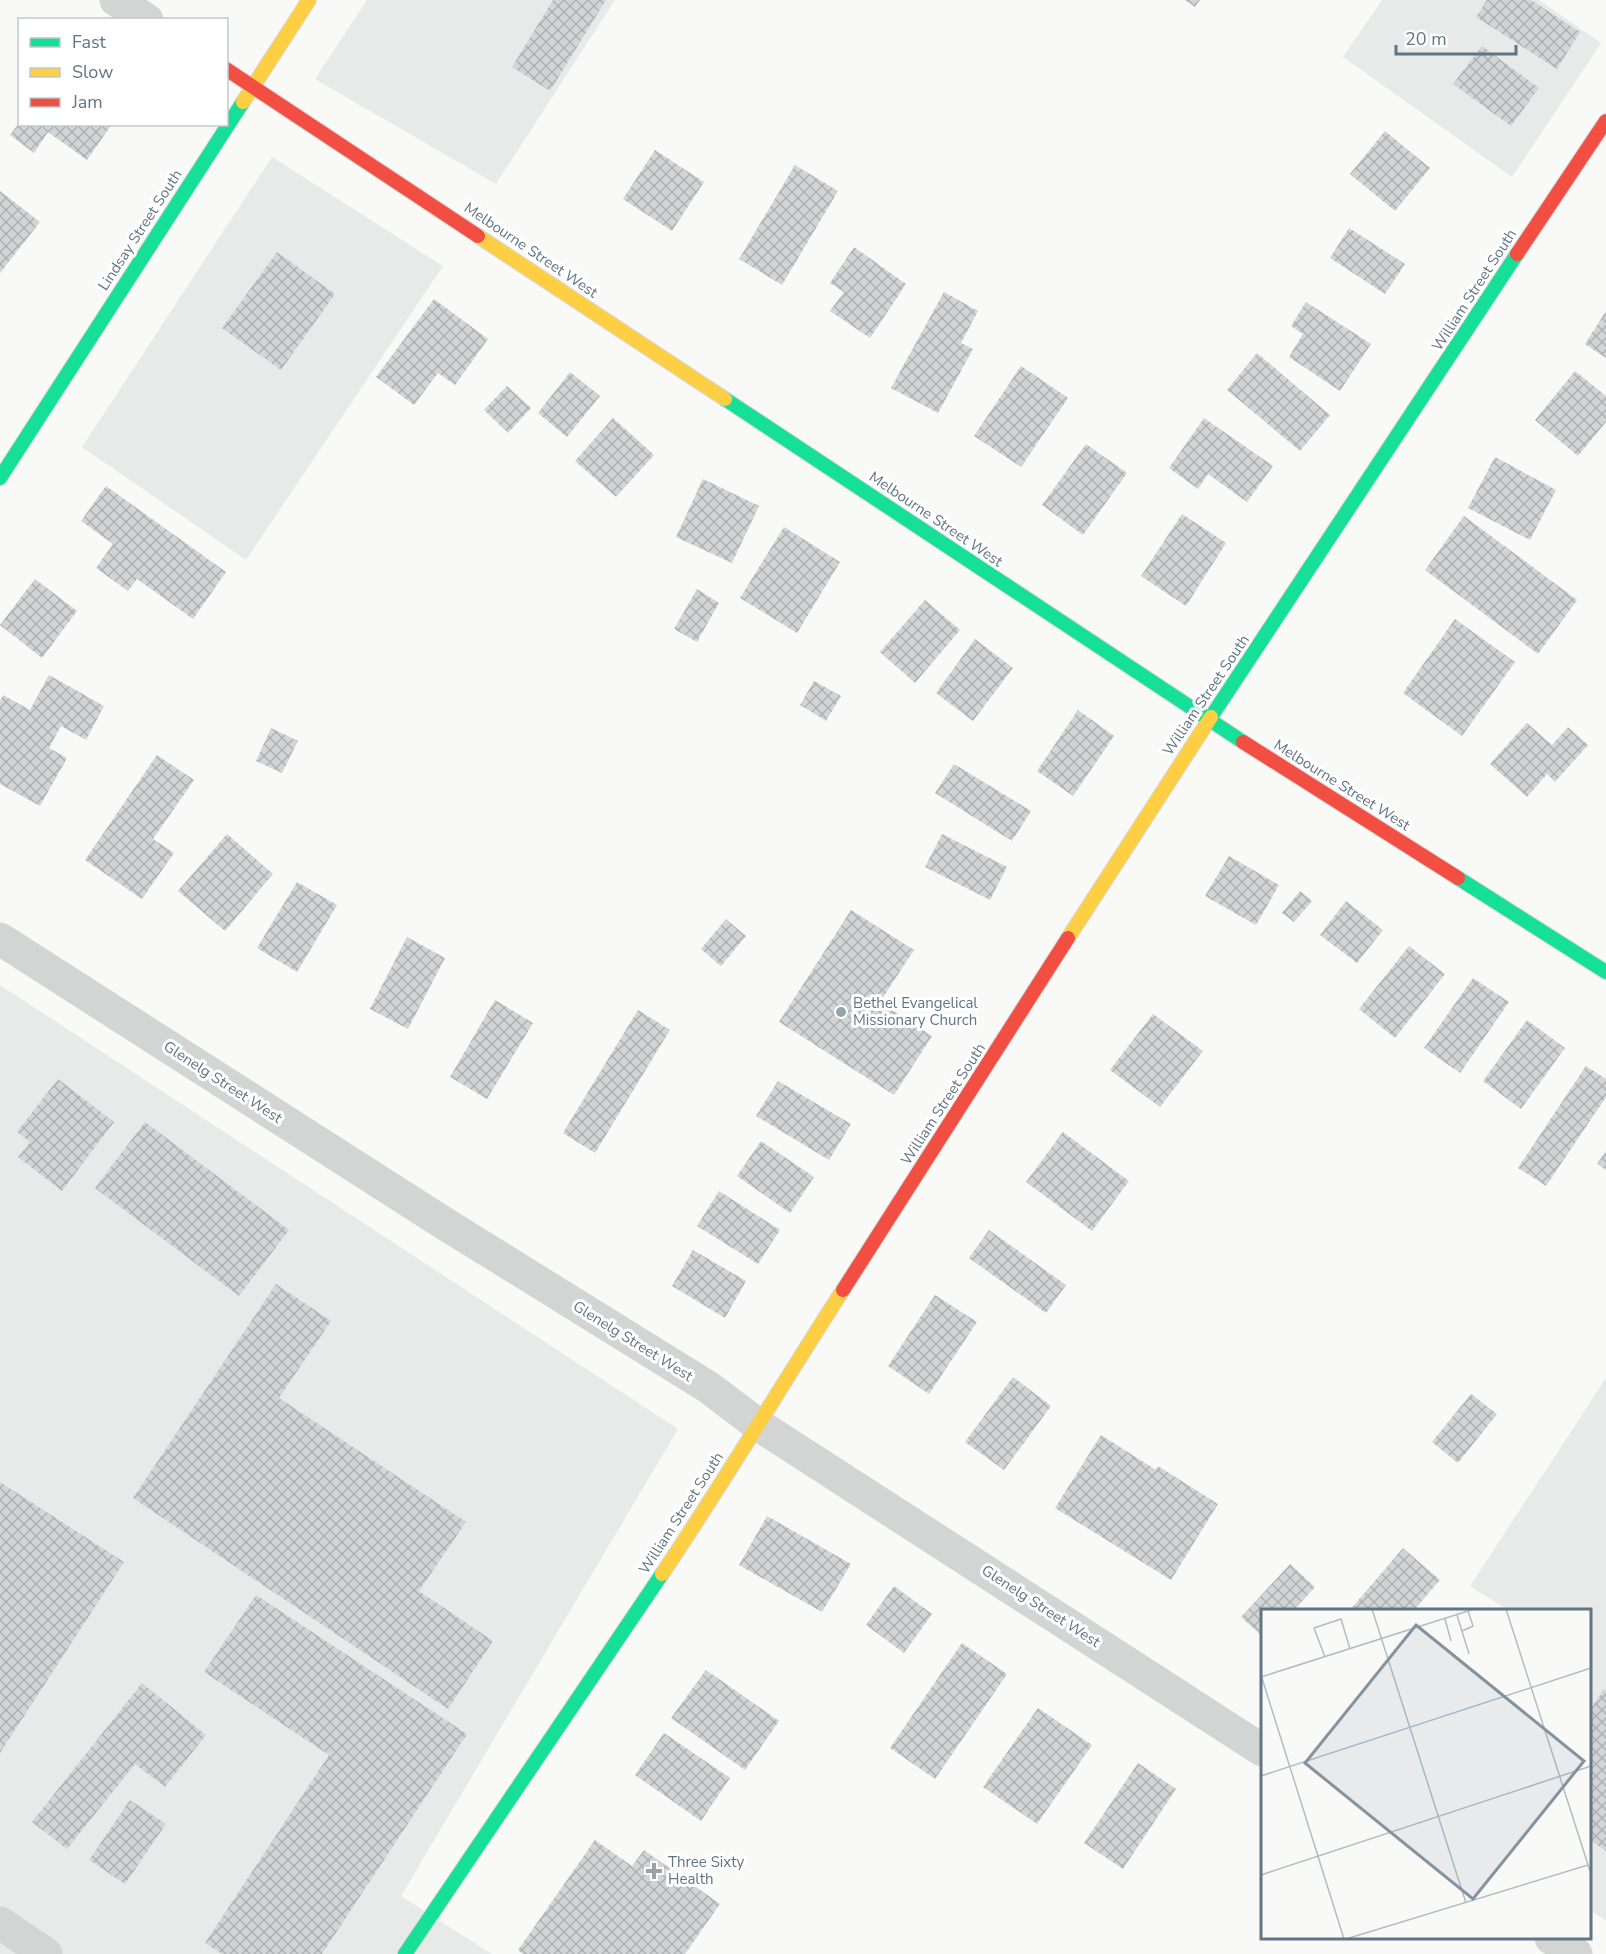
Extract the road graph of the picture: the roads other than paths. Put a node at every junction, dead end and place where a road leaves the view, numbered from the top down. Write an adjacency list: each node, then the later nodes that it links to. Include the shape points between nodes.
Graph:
1 (117, 0): 3 (street)
2 (309, 0): 5 (street, Lindsay Street South)
3 (144, 18)
4 (228, 70): 5 (street, Melbourne Street West)
5 (253, 86): 7 (street, Lindsay Street South); 10 (street, Melbourne Street West)
6 (1606, 121): 10 (street, William Street South)
7 (228, 125)
8 (227, 126): 9 (street, Lindsay Street South)
9 (0, 478)
10 (1209, 720): 12 (street, Melbourne Street West); 13 (street, William Street South)
11 (0, 939): 13 (street, Glenelg Street West, via 708,1387)
12 (1606, 972)
13 (757, 1424): 14 (street, Glenelg Street West); 18 (street, William Street South, via 702,1515)
14 (1261, 1749)
15 (0, 1923): 17 (street)
16 (1553, 1939): 19 (street)
17 (46, 1954)
18 (405, 1954)
19 (1576, 1954)

